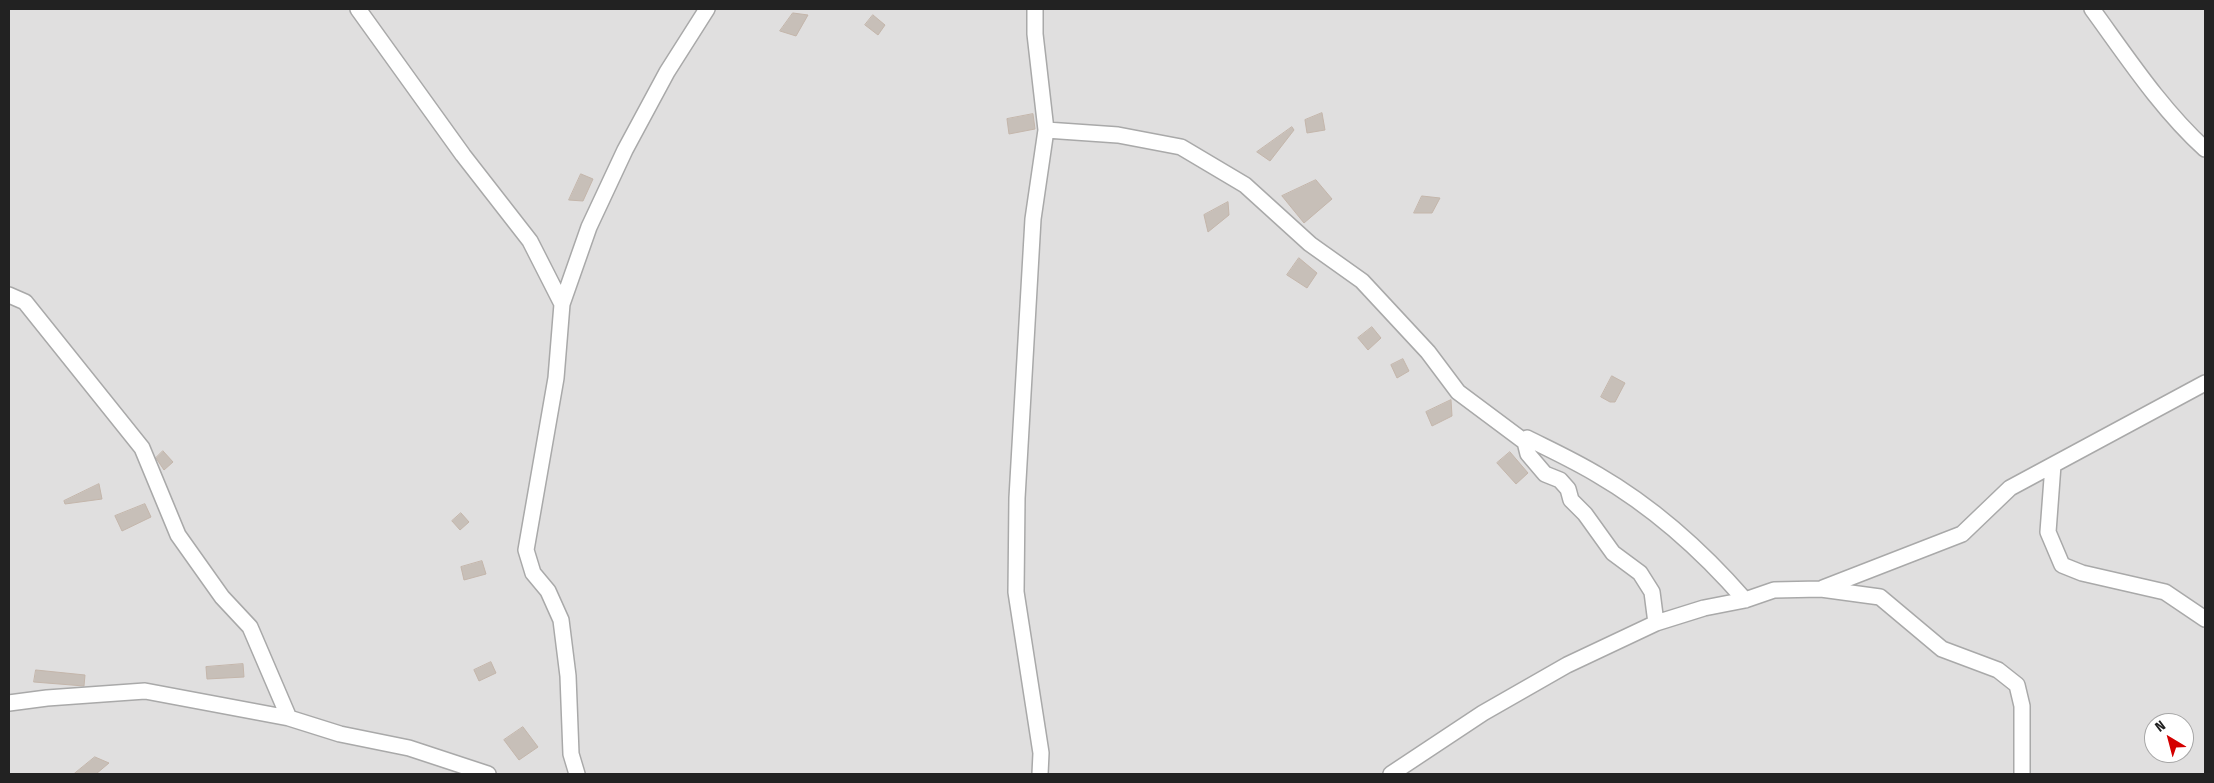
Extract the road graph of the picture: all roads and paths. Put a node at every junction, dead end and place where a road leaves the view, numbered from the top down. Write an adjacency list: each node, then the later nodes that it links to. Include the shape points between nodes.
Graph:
1 (358, 9): 8 (street, via 530,241)
2 (707, 9): 8 (street, via 666,72 625,150 589,227)
3 (1035, 9): 5 (street)
4 (2092, 9): 6 (street, via 2140,76)
5 (1046, 130): 10 (street, via 1118,135 1181,147 1245,185 1310,244 1362,281 1428,352 1458,392); 20 (street, via 1033,218 1017,498 1016,592 1041,753)
6 (2205, 150)
7 (9, 295): 17 (street, via 25,302 142,448 178,535 222,597 250,627)
8 (562, 304): 19 (street, via 556,378 526,550 533,573 548,591 561,620 568,676 571,754)
9 (2205, 383): 11 (street)
10 (1525, 442): 13 (street, via 1527,438 1597,474 1626,493 1672,529 1724,576); 15 (street, via 1528,454 1546,474 1560,480 1568,489 1572,500 1613,553 1640,572 1652,592)
11 (2053, 465): 12 (street, via 2010,488 1962,534); 14 (street, via 2048,532 2062,565 2082,573 2165,592)
12 (1821, 589): 13 (street, via 1774,590); 22 (street, via 1880,597 1942,649 1998,670 2017,685 2022,706)
13 (1745, 600): 15 (street, via 1704,608)
14 (2205, 619)
15 (1656, 623): 21 (street, via 1567,665 1491,708)
16 (9, 703): 17 (street, via 145,691)
17 (289, 718): 18 (street, via 340,734 410,748)
18 (488, 774)
19 (577, 774)
20 (1040, 774)
21 (1391, 774)
22 (2022, 774)

